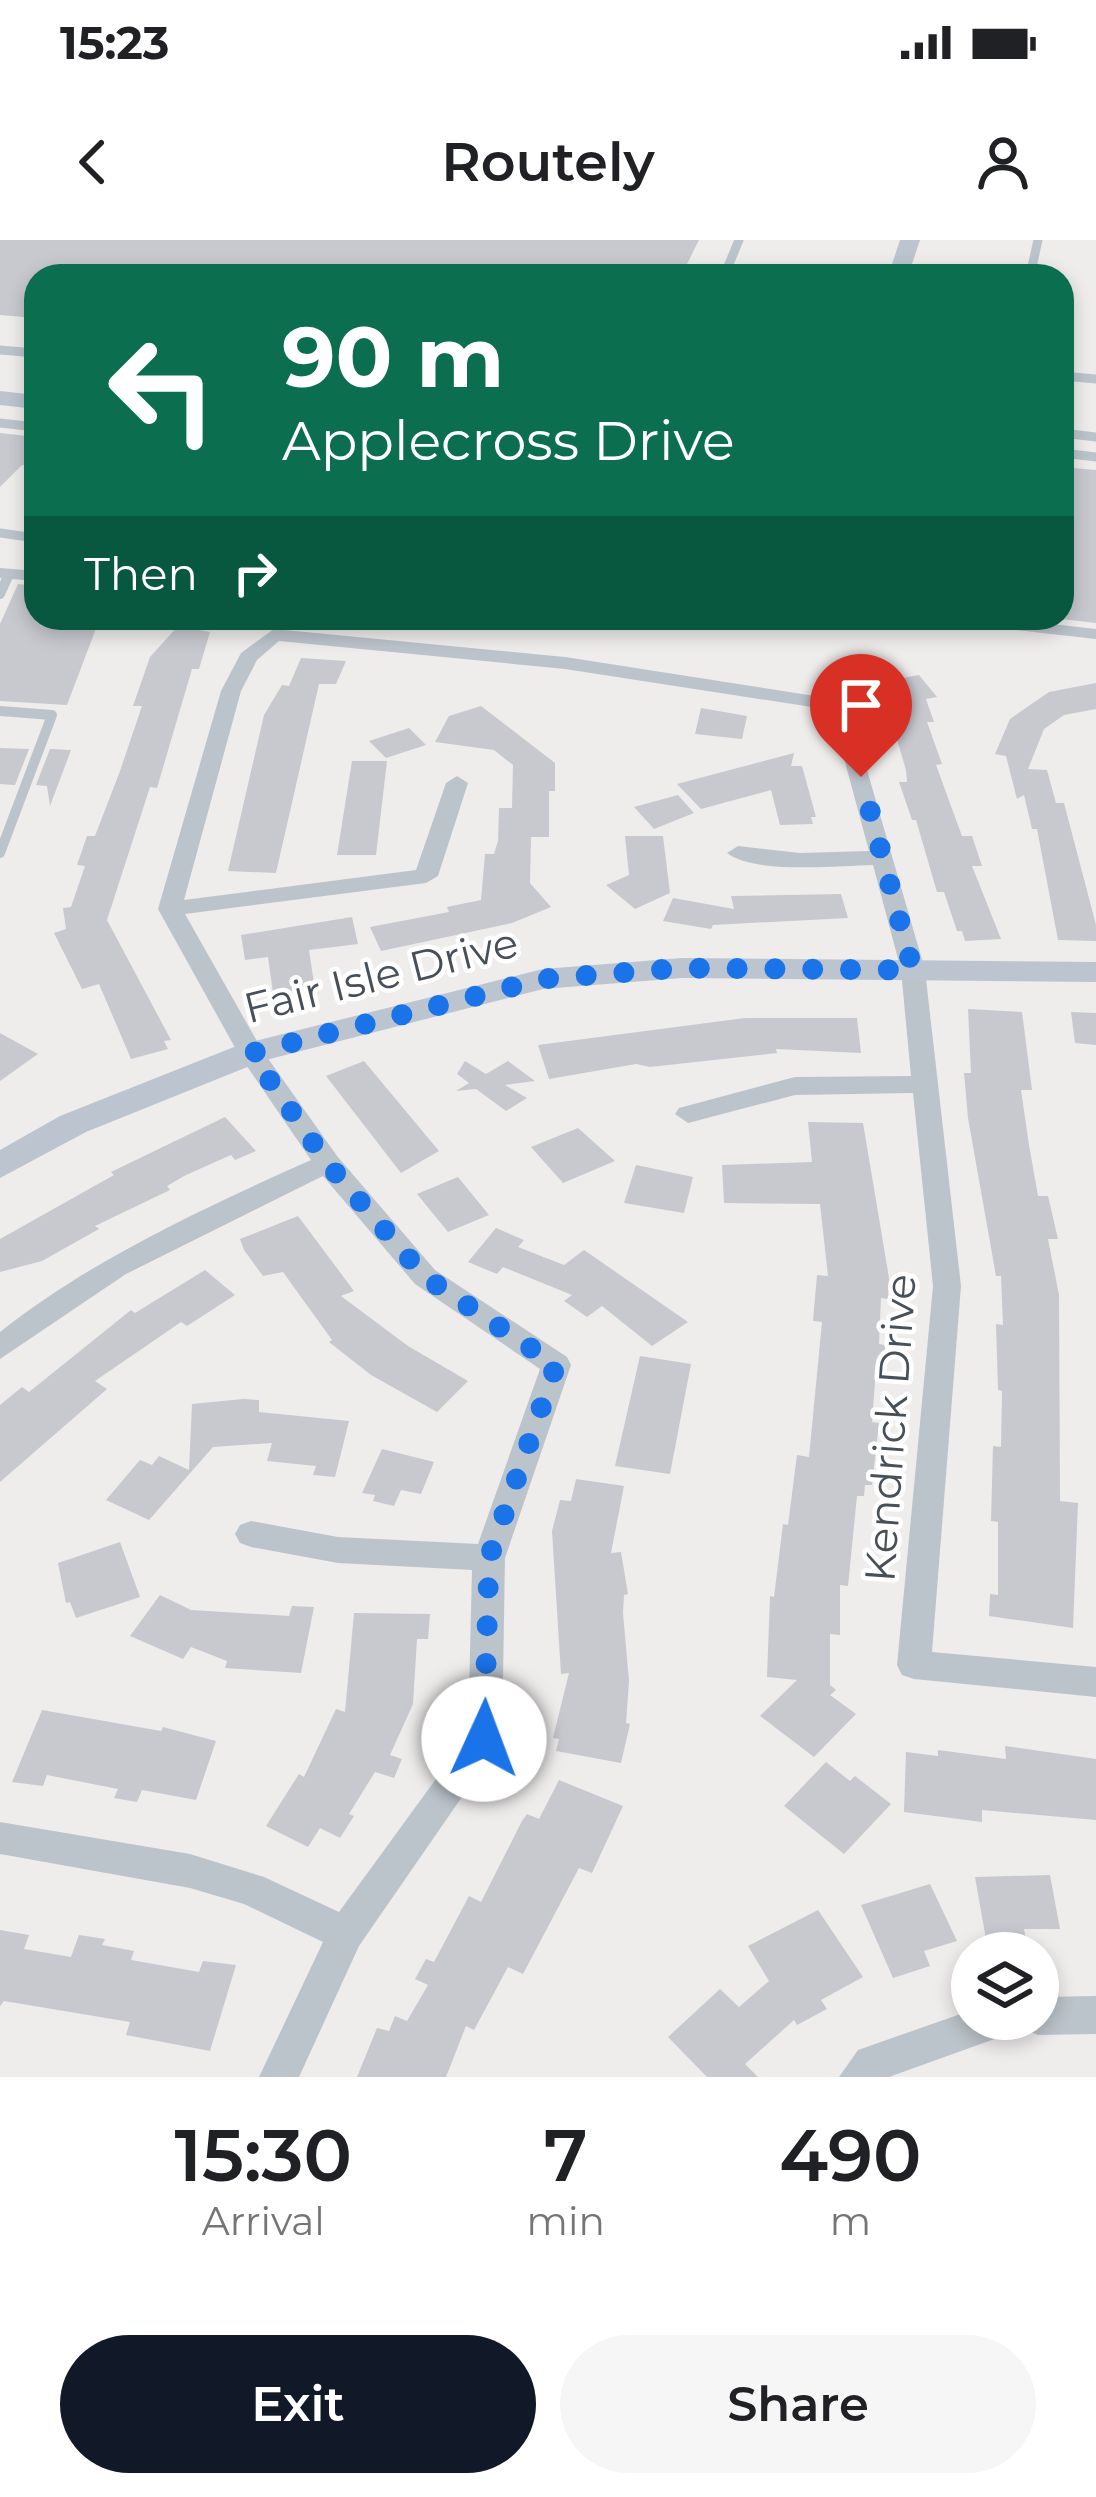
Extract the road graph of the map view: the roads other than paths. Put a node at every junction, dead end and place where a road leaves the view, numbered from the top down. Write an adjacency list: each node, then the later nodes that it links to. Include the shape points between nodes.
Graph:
1 (5, 573): 2 (lane)
2 (0, 594)
3 (1061, 630): 4 (lane)
4 (1096, 634)
5 (0, 711): 8 (lane, via 52,715)
6 (457, 783): 12 (street, via 426,875)
7 (0, 806): 8 (lane)
8 (17, 806): 10 (lane)
9 (738, 853): 11 (street)
10 (0, 854)
11 (882, 859): 12 (street, Kendrick Drive, via 840,705 566,663 274,635 248,657 231,691); 13 (street, Kendrick Drive)
12 (170, 909): 15 (street)
13 (913, 970): 14 (street, Fair Isle Drive); 15 (street, Fair Isle Drive, via 682,968 543,979); 16 (street, Kendrick Drive)
14 (1096, 973)
15 (251, 1053): 18 (street); 19 (street, Fair Isle Drive, via 73,1124)
16 (923, 1084): 17 (street, via 796,1086); 23 (street, Kendrick Drive, via 947,1286 914,1665)
17 (688, 1114)
18 (327, 1163): 20 (street, via 128,1259); 22 (street, via 425,1277 556,1365)
19 (0, 1166)
20 (0, 1348)
21 (251, 1534): 22 (street, via 338,1550)
22 (489, 1558): 25 (street, via 484,1739)
23 (1096, 1682)
24 (0, 1838): 25 (street, via 190,1871 251,1889)
25 (346, 1934): 29 (street)
26 (1096, 2015): 27 (street)
27 (1059, 2016)
28 (951, 2036): 30 (street, via 872,2064)
29 (278, 2077)
30 (860, 2077)

